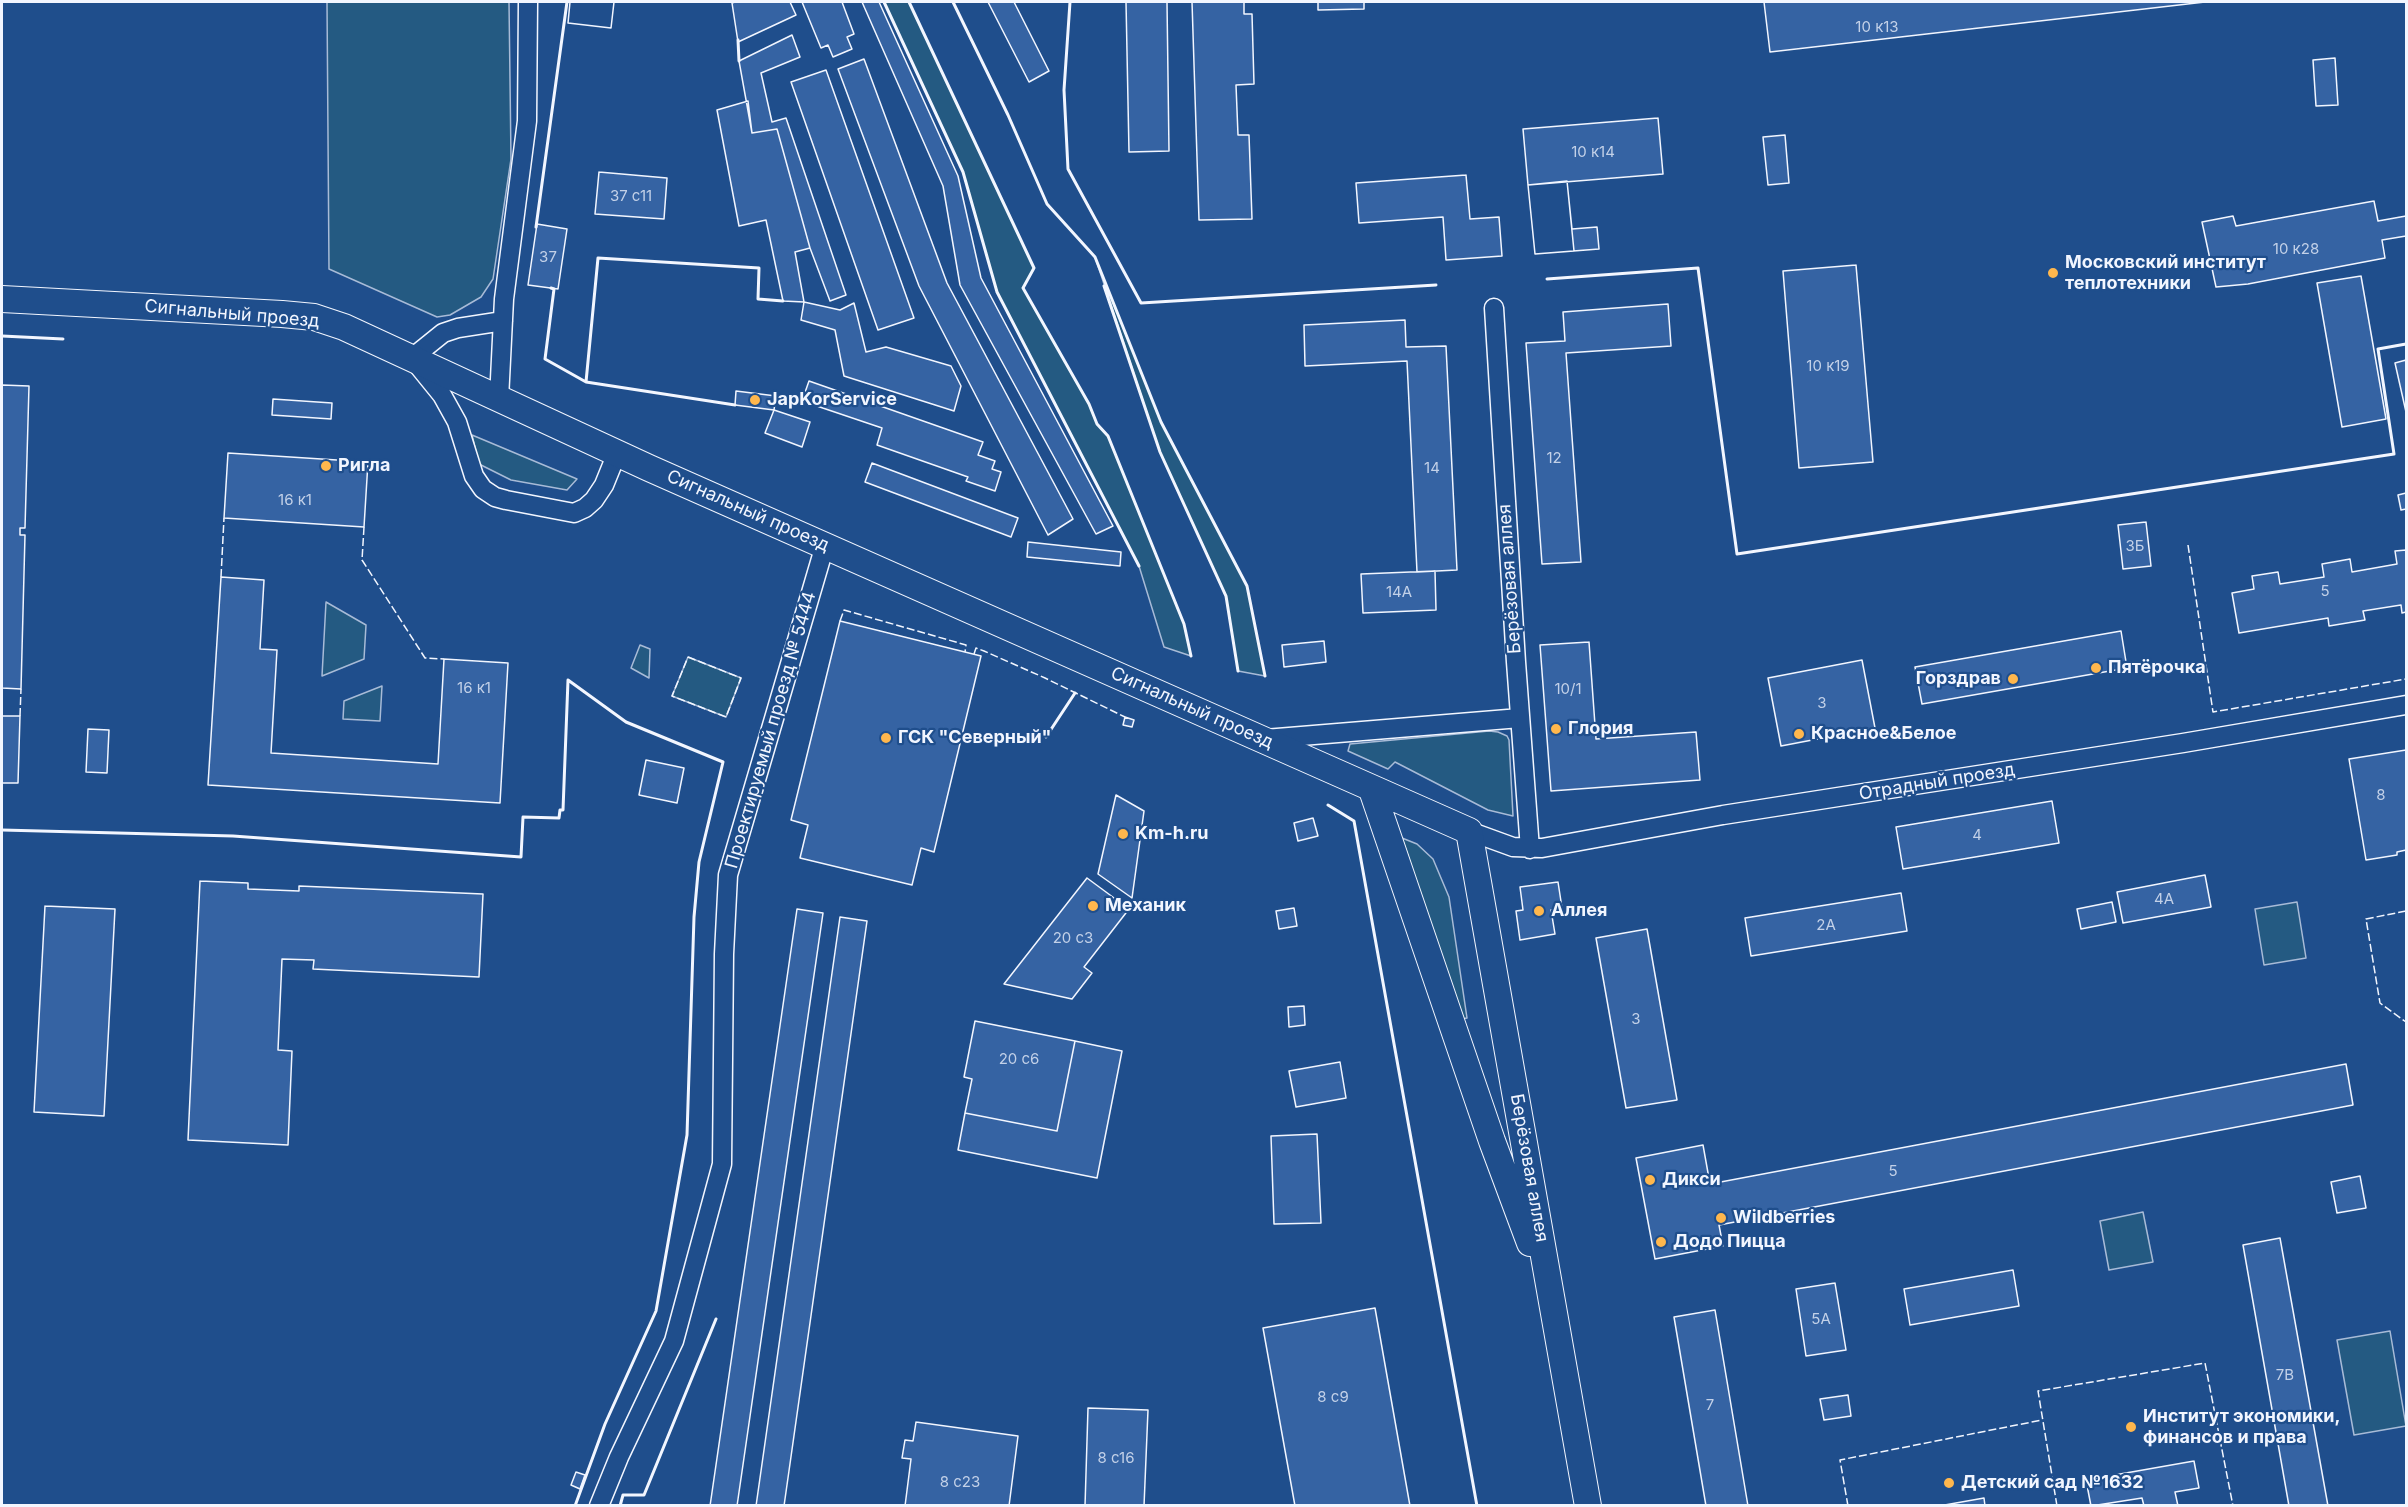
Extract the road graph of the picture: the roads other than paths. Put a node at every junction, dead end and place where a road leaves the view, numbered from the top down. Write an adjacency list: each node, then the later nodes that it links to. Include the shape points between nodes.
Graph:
1 (528, 2): 4 (street, via 527,121)
2 (2, 299): 5 (main road, Сигнальный проезд, via 314,317)
3 (1494, 308): 10 (street, Берёзовая аллея)
4 (503, 321): 5 (street, via 443,333); 6 (street)
5 (412, 358): 6 (main road, Сигнальный проезд); 7 (street, via 442,395 457,422 474,476 495,497 574,513 594,500)
6 (499, 399): 7 (main road, Сигнальный проезд)
7 (617, 453): 8 (main road, Сигнальный проезд)
8 (825, 545): 11 (main road, Сигнальный проезд); 16 (street, Проектируемый проезд № 5444, via 728,875 722,1164 674,1341)
9 (2406, 705): 14 (street, Отрадный проезд)
10 (1520, 718): 11 (street); 14 (street, Берёзовая аллея)
11 (1265, 739): 12 (main road, Сигнальный проезд)
12 (1372, 789): 13 (main road, Сигнальный проезд); 15 (main road, via 1492,1141)
13 (1469, 831): 14 (street, Отрадный проезд, via 1514,848); 15 (main road, Берёзовая аллея)
14 (1530, 849)
15 (1553, 1302): 17 (main road, Берёзовая аллея)
16 (599, 1506)
17 (1588, 1506)

